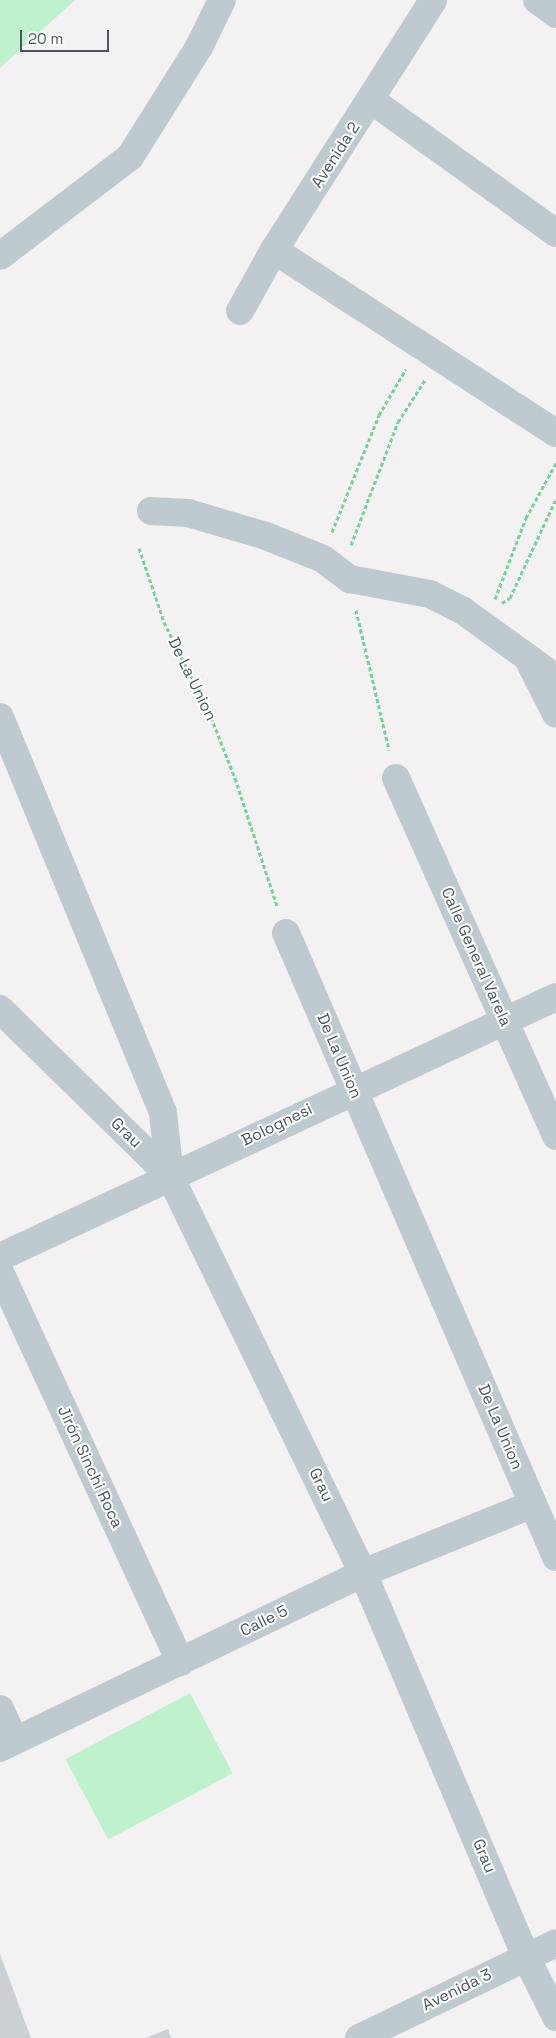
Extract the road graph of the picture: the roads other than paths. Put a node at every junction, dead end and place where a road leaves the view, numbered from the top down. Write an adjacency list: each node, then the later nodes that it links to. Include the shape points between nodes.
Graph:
1 (222, 0): 8 (street, via 199,47 130,157)
2 (433, 0): 5 (street, Avenida 2)
3 (537, 0): 4 (street)
4 (556, 14)
5 (371, 100): 6 (street); 7 (street, Avenida 2)
6 (556, 233)
7 (274, 250): 9 (street, Avenida 2); 10 (street, via 430,351)
8 (0, 256)
9 (240, 311)
10 (552, 421)
11 (151, 510): 12 (street, via 188,513 266,536 323,559 350,579 430,594 484,617)
12 (529, 660): 13 (street); 14 (street)
13 (556, 678)
14 (556, 714)
15 (0, 717): 23 (street, via 163,1113)
16 (396, 778): 20 (street, Calle General Varela)
17 (286, 933): 21 (street, De La Union)
18 (556, 997): 20 (street, Bolognesi)
19 (0, 1009): 23 (street, Grau)
20 (506, 1022): 21 (street, Bolognesi); 22 (street, Calle General Varela)
21 (353, 1089): 23 (street, Bolognesi); 26 (street, De La Union)
22 (556, 1136)
23 (170, 1176): 24 (street, Bolognesi); 28 (street, Grau)
24 (0, 1256)
25 (0, 1272): 29 (street, Jirón Sinchi Roca)
26 (543, 1512): 27 (street, De La Union); 28 (street, Calle 5)
27 (556, 1557)
28 (364, 1574): 29 (street, Calle 5); 33 (street, Grau)
29 (180, 1662): 31 (street, Calle 5)
30 (0, 1709): 31 (street)
31 (7, 1744)
32 (556, 1942): 33 (street, Avenida 3)
33 (526, 1957): 34 (street, Grau); 35 (street, Avenida 3)
34 (556, 2017)
35 (359, 2038)

